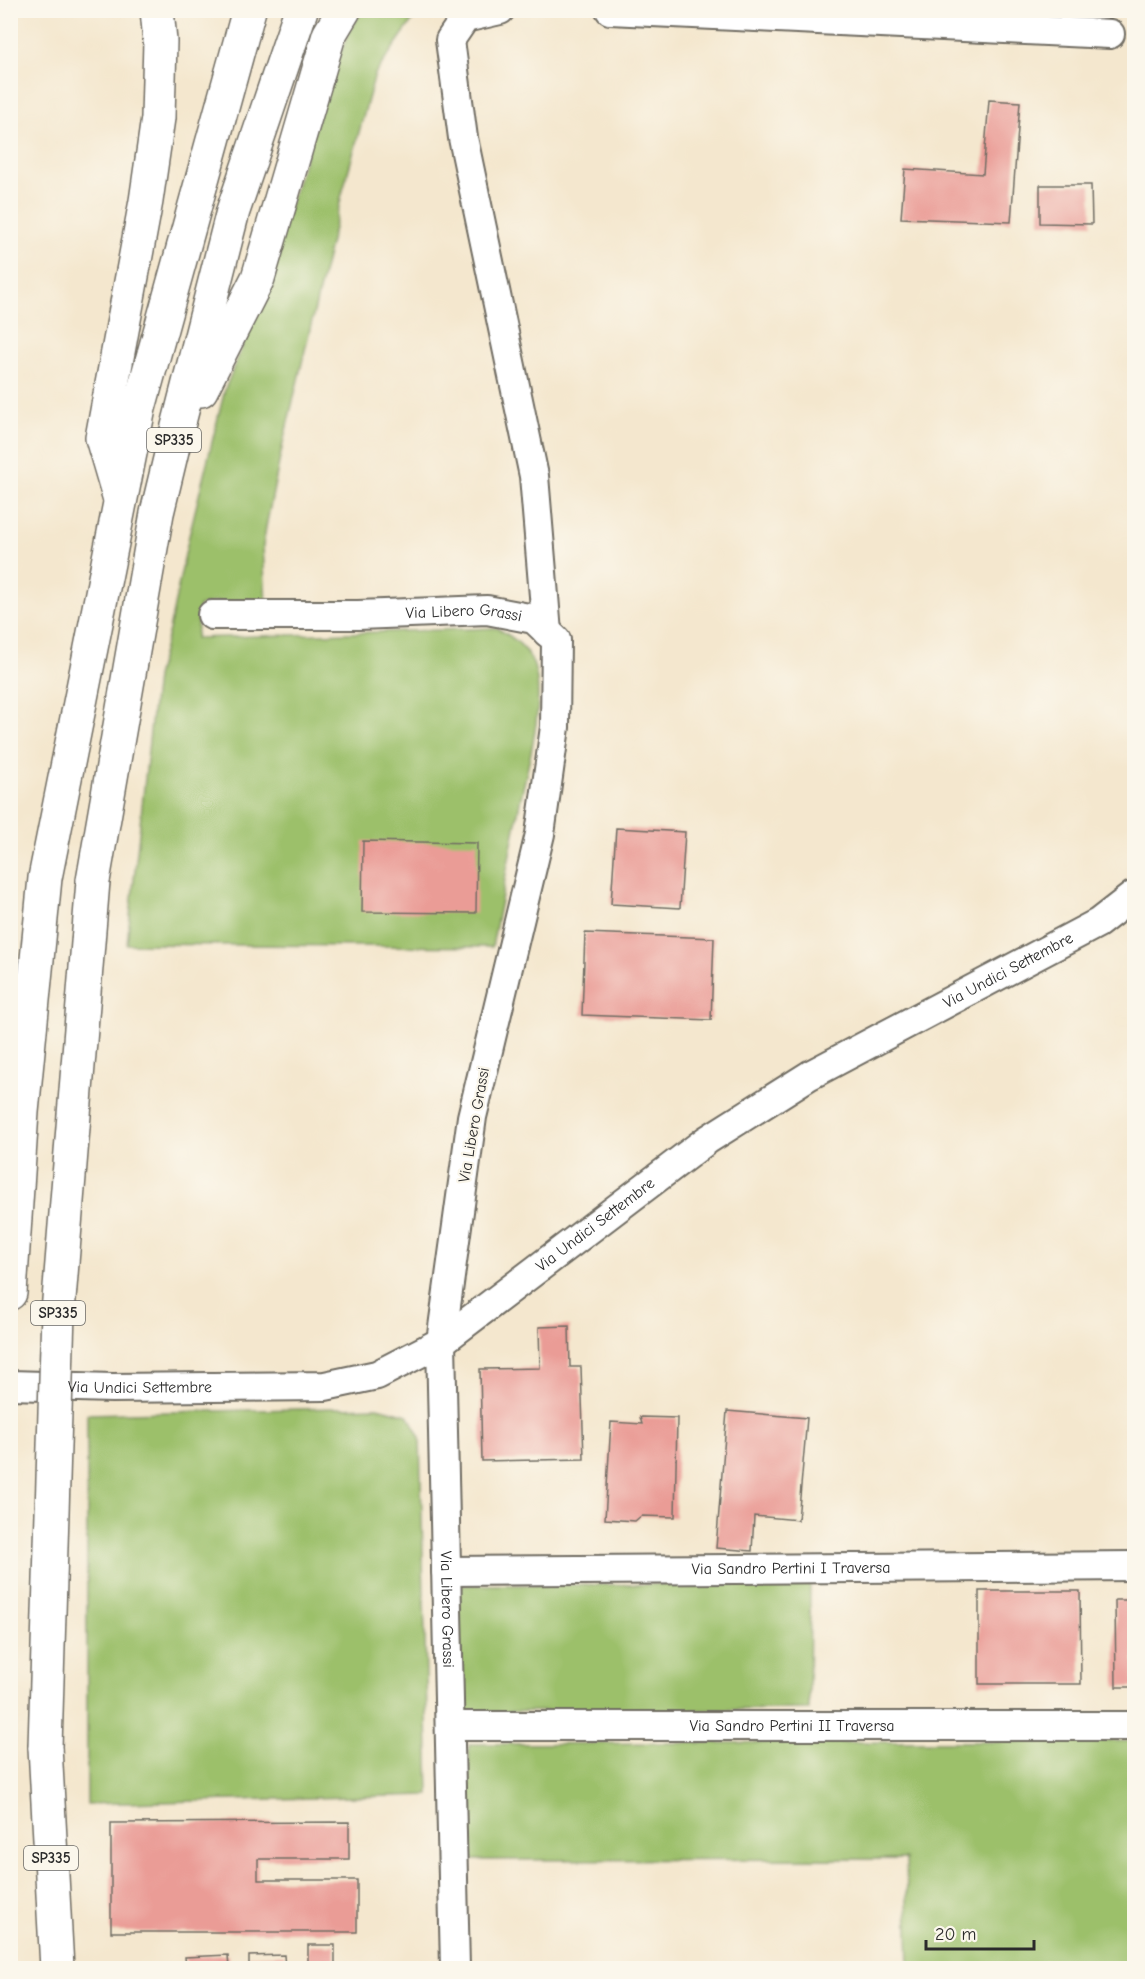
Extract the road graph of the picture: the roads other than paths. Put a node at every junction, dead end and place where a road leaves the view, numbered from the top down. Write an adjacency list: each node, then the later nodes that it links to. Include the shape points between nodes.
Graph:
1 (157, 10): 9 (highway, via 158,118 102,438)
2 (249, 10): 9 (highway, SP335, via 139,408)
3 (301, 10): 8 (highway, SP335, via 233,211)
4 (344, 10): 8 (highway, via 329,35 258,278)
5 (500, 10): 11 (street, via 465,18 450,40 464,138 534,476)
6 (610, 10): 7 (street)
7 (1110, 34)
8 (174, 442): 22 (highway, SP335, bridge, via 157,513 93,881 58,1312 45,1747)
9 (120, 501): 12 (highway, SP335)
10 (212, 615): 11 (street, Via Libero Grassi, via 487,610 534,620)
11 (547, 632): 16 (street, Via Libero Grassi, via 556,640 555,728 540,834 472,1117)
12 (79, 710): 14 (highway, SP335, via 49,772 32,873); 15 (highway, SP335, via 45,878 22,1113)
13 (1134, 895): 16 (street, Via Undici Settembre, via 1098,923 810,1075 707,1140)
14 (10, 1065)
15 (10, 1293)
16 (441, 1342): 17 (street, Via Undici Settembre, via 377,1376 325,1386); 19 (street, Via Libero Grassi)
17 (10, 1385)
18 (1134, 1566): 19 (street, Via Sandro Pertini I Traversa)
19 (446, 1571): 20 (street, Via Libero Grassi)
20 (450, 1726): 21 (street, Via Sandro Pertini II Traversa); 23 (street, Via Libero Grassi)
21 (1134, 1726)
22 (57, 1968)
23 (455, 1968)

